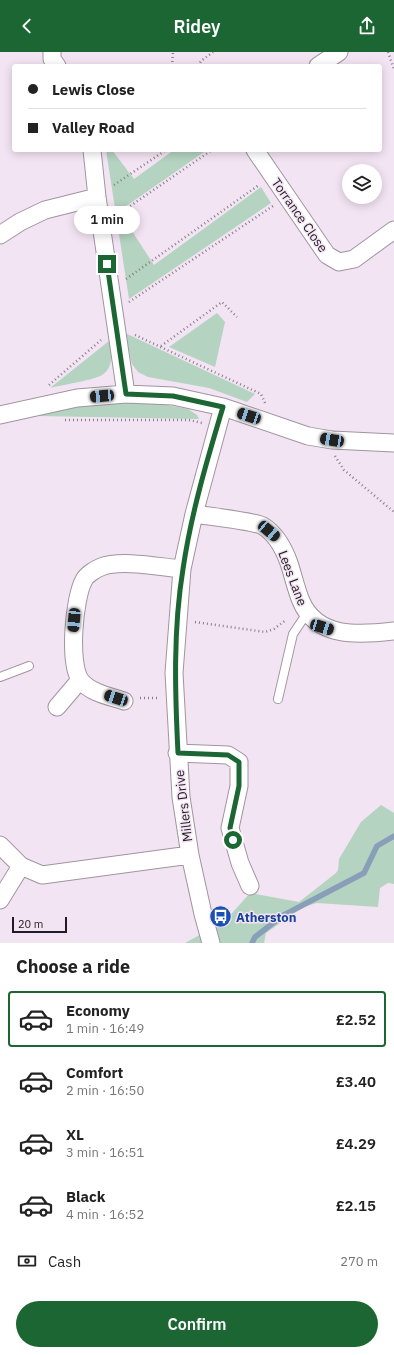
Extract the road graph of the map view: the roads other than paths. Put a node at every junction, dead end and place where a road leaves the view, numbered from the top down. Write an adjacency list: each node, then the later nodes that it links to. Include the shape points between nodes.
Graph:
1 (52, 52): 3 (street)
2 (339, 52): 4 (street)
3 (56, 64)
4 (321, 64)
5 (92, 152): 7 (street)
6 (256, 152): 8 (street, Torrance Close, via 327,255 339,262 354,259)
7 (97, 197): 9 (street, via 45,210); 10 (street)
8 (394, 230)
9 (0, 235)
10 (126, 394): 11 (street, via 173,396); 12 (street, via 78,398)
11 (223, 407): 13 (street, via 308,436 332,440); 14 (street, Millers Drive)
12 (0, 415)
13 (394, 443)
14 (194, 514): 15 (street, Millers Drive); 16 (street, Lees Lane, via 262,525 276,537 286,555)
15 (182, 569): 20 (street, via 117,563 100,567 84,579 76,604 73,635 75,666); 24 (street, Millers Drive, via 174,673)
16 (304, 607): 17 (street, Lees Lane, via 322,627 344,634); 21 (lane, via 293,634)
17 (394, 631)
18 (29, 666): 19 (lane)
19 (0, 677)
20 (80, 680): 22 (street, via 92,690); 23 (street)
21 (278, 698)
22 (120, 700)
23 (57, 707)
24 (178, 753): 26 (street, Millers Drive, via 181,797); 28 (street, via 228,755 239,762 239,786 230,828)
25 (0, 845): 27 (street)
26 (190, 855): 27 (street, via 42,875); 30 (street, Millers Drive)
27 (21, 866): 29 (street)
28 (250, 886)
29 (0, 900)
30 (211, 943)

